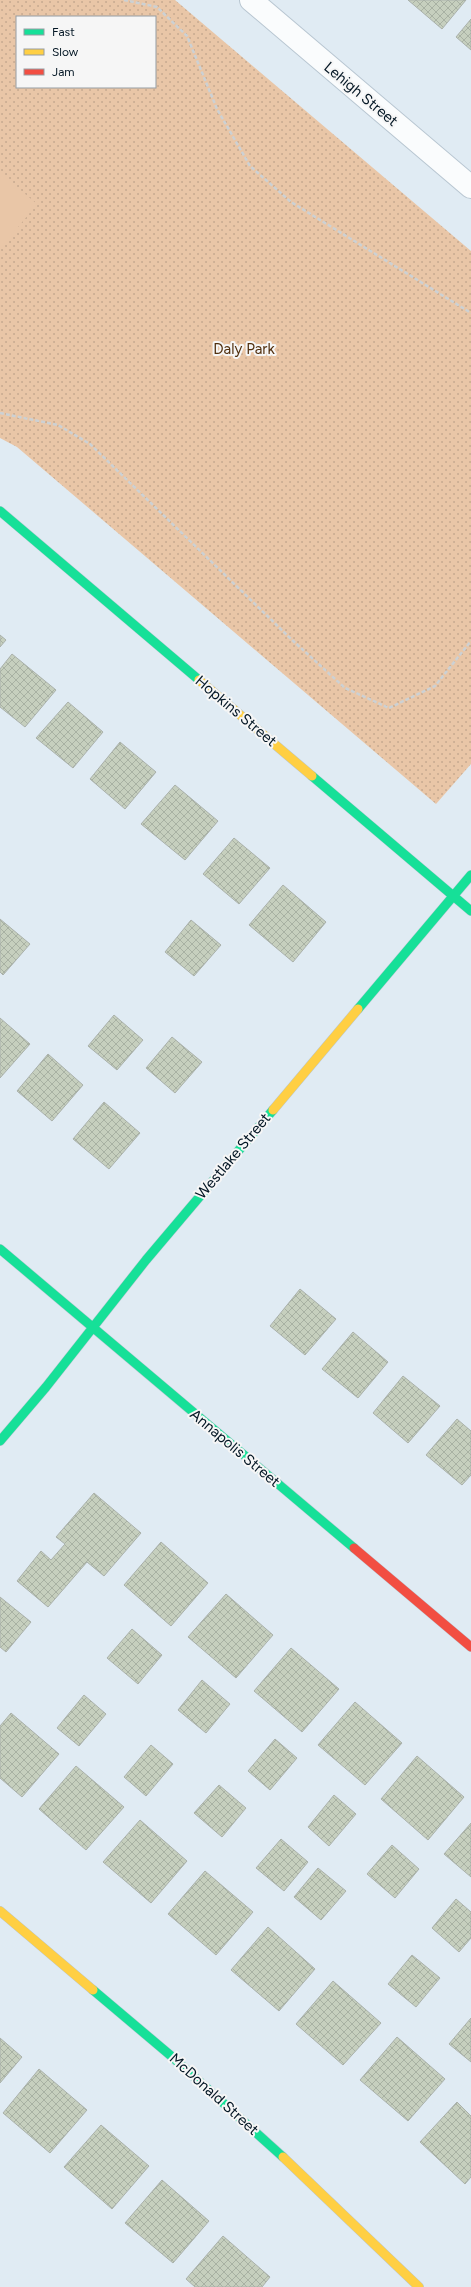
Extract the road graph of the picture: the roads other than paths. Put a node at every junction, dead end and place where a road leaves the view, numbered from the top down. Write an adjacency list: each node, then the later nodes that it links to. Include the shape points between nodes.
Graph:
1 (251, 0): 2 (street, Lehigh Street)
2 (471, 187)
3 (0, 511): 5 (street, Hopkins Street)
4 (471, 875): 5 (street, Westlake Street)
5 (453, 896): 6 (street, Hopkins Street); 8 (street, Westlake Street, via 146,1260)
6 (471, 911)
7 (0, 1249): 8 (street, Annapolis Street)
8 (93, 1327): 9 (street, Westlake Street); 10 (street, Annapolis Street)
9 (0, 1441)
10 (471, 1647)
11 (0, 1911): 12 (street, McDonald Street, via 182,2065 262,2137)
12 (419, 2287)

